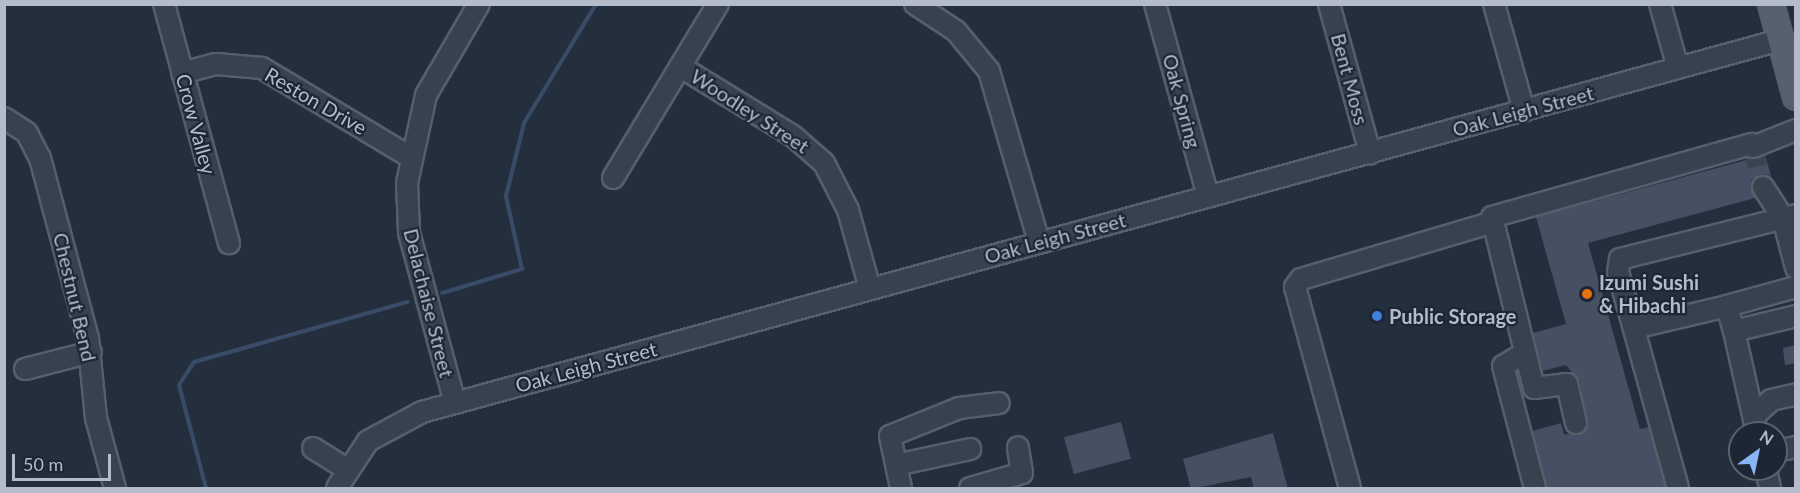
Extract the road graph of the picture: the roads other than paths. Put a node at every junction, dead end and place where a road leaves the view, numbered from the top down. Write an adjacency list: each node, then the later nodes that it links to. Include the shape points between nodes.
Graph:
1 (164, 4): 13 (street, Crow Valley)
2 (479, 4): 19 (street, Delachaise Street, via 426,95)
3 (718, 4): 11 (street)
4 (1155, 4): 22 (street, Oak Spring)
5 (1329, 4): 18 (street, Bent Moss)
6 (1494, 4): 15 (street)
7 (1660, 4): 12 (street)
8 (1771, 4): 10 (main road)
9 (925, 7): 25 (street, via 966,40 989,71)
10 (1780, 40): 12 (street, Oak Leigh Street); 14 (main road)
11 (681, 67): 20 (street); 28 (street, Woodley Street, via 793,136 824,163 848,210)
12 (1678, 68): 15 (street, Oak Leigh Street)
13 (182, 73): 19 (street, Reston Drive, via 216,64 262,68); 26 (street, Crow Valley)
14 (1796, 97)
15 (1524, 111): 18 (street, Oak Leigh Street)
16 (6, 119): 34 (street, Chestnut Bend, via 27,133 40,158)
17 (1796, 130): 24 (street, via 1753,145 1522,204 1492,217)
18 (1370, 153): 22 (street, Oak Leigh Street)
19 (410, 157): 38 (street, Delachaise Street, via 409,232)
20 (613, 178)
21 (1763, 187): 23 (street)
22 (1208, 197): 25 (street, Oak Leigh Street)
23 (1789, 216): 27 (street); 32 (street, via 1620,259)
24 (1493, 222): 35 (street); 52 (street, via 1301,279 1295,287)
25 (1038, 242): 28 (street, Oak Leigh Street)
26 (229, 243)
27 (1796, 268)
28 (870, 289): 38 (street, Oak Leigh Street)
29 (1795, 290): 30 (street)
30 (1726, 306): 32 (street); 33 (street)
31 (1796, 316): 33 (street)
32 (1634, 328): 54 (street)
33 (1734, 331): 40 (street)
34 (91, 352): 36 (street); 48 (street, Chestnut Bend, via 96,418)
35 (1523, 354): 42 (street, via 1534,387 1566,384); 53 (street, via 1503,366)
36 (25, 369)
37 (1796, 394): 41 (street, via 1771,400)
38 (455, 403): 47 (street, Oak Leigh Street, via 378,433)
39 (999, 403): 46 (street, via 959,408 890,436)
40 (1755, 421)
41 (1758, 421)
42 (1576, 423)
43 (1018, 447): 51 (street, via 1022,473)
44 (314, 448): 47 (street)
45 (970, 449): 46 (street)
46 (896, 465): 50 (street)
47 (347, 468): 49 (street, Oak Leigh Street)
48 (116, 489)
49 (337, 489)
50 (901, 489)
51 (970, 489)
52 (1350, 489)
53 (1535, 489)
54 (1678, 489)

